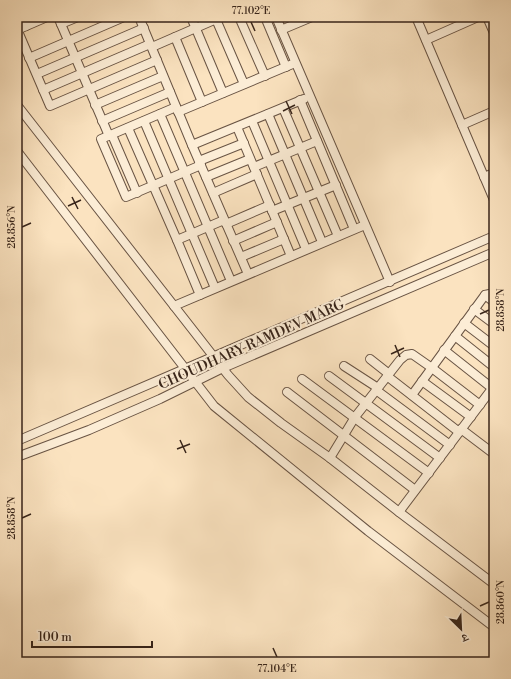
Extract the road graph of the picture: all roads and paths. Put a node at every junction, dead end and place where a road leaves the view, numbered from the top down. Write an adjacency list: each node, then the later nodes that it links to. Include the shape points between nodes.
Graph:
1 (22, 17): 16 (street)
2 (48, 17): 16 (street)
3 (78, 17): 14 (street)
4 (124, 17): 23 (street)
5 (190, 17): 17 (street)
6 (239, 17): 33 (street)
7 (265, 17): 29 (street)
8 (276, 17): 19 (street)
9 (312, 17): 19 (street)
10 (416, 17): 22 (street)
11 (478, 17): 22 (street)
12 (487, 17): 20 (street)
13 (218, 18): 17 (street); 34 (street)
14 (59, 21): 23 (street)
15 (143, 21): 24 (street); 26 (street)
16 (26, 26): 18 (street)
17 (195, 28): 21 (street); 38 (street)
18 (17, 30): 25 (street)
19 (281, 30): 28 (street)
20 (494, 33)
21 (175, 37): 24 (street); 41 (street)
22 (426, 40): 52 (street)
23 (68, 41): 25 (street); 26 (street)
24 (151, 46): 27 (street); 31 (street)
25 (29, 58): 30 (street)
26 (75, 58): 30 (street); 31 (street)
27 (157, 60): 32 (street); 35 (street)
28 (295, 63): 29 (street); 39 (street)
29 (286, 67): 33 (street)
30 (37, 74): 36 (street)
31 (82, 74): 35 (street); 36 (street)
32 (164, 76): 37 (street); 43 (street)
33 (265, 76): 34 (street)
34 (244, 84): 38 (street)
35 (89, 89): 36 (street, via 50,106); 43 (street)
36 (43, 90)
37 (170, 92): 45 (street); 49 (street)
38 (223, 93): 41 (street)
39 (310, 96): 40 (street); 82 (street)
40 (300, 100): 44 (street); 56 (street)
41 (202, 102): 45 (street)
42 (17, 105): 104 (street)
43 (96, 105): 49 (street)
44 (283, 108): 48 (street); 59 (street)
45 (177, 109): 47 (street); 58 (street)
46 (494, 111): 52 (street)
47 (160, 114): 50 (street); 66 (street)
48 (268, 114): 51 (street); 61 (street)
49 (102, 121): 55 (street)
50 (144, 121): 54 (street); 70 (street)
51 (252, 121): 53 (street); 63 (street)
52 (462, 125): 69 (street)
53 (237, 127): 57 (street); 58 (street)
54 (128, 128): 55 (street); 72 (street)
55 (110, 135): 74 (street); 74 (street, via 101,140 126,197)
56 (317, 141): 59 (street); 71 (street)
57 (244, 143): 62 (street); 64 (street)
58 (192, 145): 64 (street)
59 (301, 148): 61 (street); 73 (street)
60 (17, 152): 117 (street)
61 (285, 154): 63 (street); 76 (street)
62 (250, 159): 65 (street); 68 (street)
63 (269, 161): 65 (street); 78 (street)
64 (200, 163): 66 (street); 68 (street)
65 (255, 171): 75 (street); 79 (street)
66 (184, 172): 70 (street); 83 (street)
67 (494, 173): 69 (street)
68 (206, 177): 75 (street)
69 (484, 177): 77 (street)
70 (168, 179): 72 (street); 85 (street)
71 (336, 185): 73 (street); 84 (street)
72 (153, 186): 74 (street); 89 (street)
73 (320, 192): 76 (street); 86 (street)
74 (137, 193)
75 (213, 193): 80 (street)
76 (303, 198): 78 (street); 91 (street)
77 (494, 200)
78 (288, 205): 79 (street); 92 (street)
79 (271, 208): 80 (street); 81 (street)
80 (225, 222): 83 (street); 90 (street)
81 (277, 222): 88 (street); 90 (street)
82 (365, 225): 84 (street); 98 (street)
83 (208, 227): 85 (street); 97 (street)
84 (354, 229): 86 (street)
85 (192, 234): 89 (street); 99 (street)
86 (338, 236): 91 (street)
87 (494, 236): 98 (street)
88 (284, 239): 94 (street); 95 (street)
89 (176, 240): 101 (street)
90 (234, 241): 95 (street)
91 (322, 242): 92 (street)
92 (306, 249): 94 (street)
93 (494, 252): 115 (street, CHOUDHARY RAMDEV MARG)
94 (291, 256): 96 (street)
95 (241, 257): 96 (street)
96 (248, 274): 97 (street)
97 (231, 281): 99 (street)
98 (390, 282): 111 (street)
99 (215, 288): 101 (street)
100 (494, 293): 102 (street)
101 (200, 295): 104 (street)
102 (485, 295): 103 (street); 105 (street)
103 (494, 302)
104 (174, 306): 111 (street)
105 (474, 309): 106 (street); 107 (street)
106 (464, 323): 108 (street); 109 (street)
107 (494, 324)
108 (455, 336): 110 (street); 114 (street)
109 (494, 346)
110 (444, 350): 116 (street); 123 (street)
111 (213, 356): 115 (street); 117 (street)
112 (370, 359): 118 (street)
113 (344, 366): 124 (street)
114 (494, 367)
115 (223, 368): 122 (street, CHOUDHARY RAMDEV MARG); 137 (street, via 248,397)
116 (432, 368): 118 (street, via 412,354 400,360); 121 (street); 128 (street)
117 (186, 369): 122 (street); 133 (street)
118 (388, 375): 124 (street); 126 (street)
119 (329, 376): 127 (street)
120 (302, 378): 129 (street)
121 (422, 381): 126 (street); 130 (street)
122 (196, 382): 136 (street, CHOUDHARY RAMDEV MARG, via 89,430); 143 (street, via 214,406 238,426 368,531)
123 (493, 387): 128 (street)
124 (377, 389): 127 (street); 134 (street)
125 (287, 392): 132 (street)
126 (412, 395): 131 (street)
127 (366, 403): 129 (street); 138 (street)
128 (480, 405): 130 (street)
129 (355, 417): 132 (street); 139 (street)
130 (471, 417): 131 (street)
131 (460, 431): 134 (street); 135 (street)
132 (344, 435): 137 (street); 140 (street)
133 (17, 440)
134 (450, 445): 138 (street)
135 (494, 454)
136 (17, 457)
137 (330, 458): 141 (street)
138 (440, 458): 139 (street)
139 (429, 473): 140 (street)
140 (415, 490): 141 (street)
141 (399, 512): 142 (street)
142 (494, 584)
143 (494, 627)

